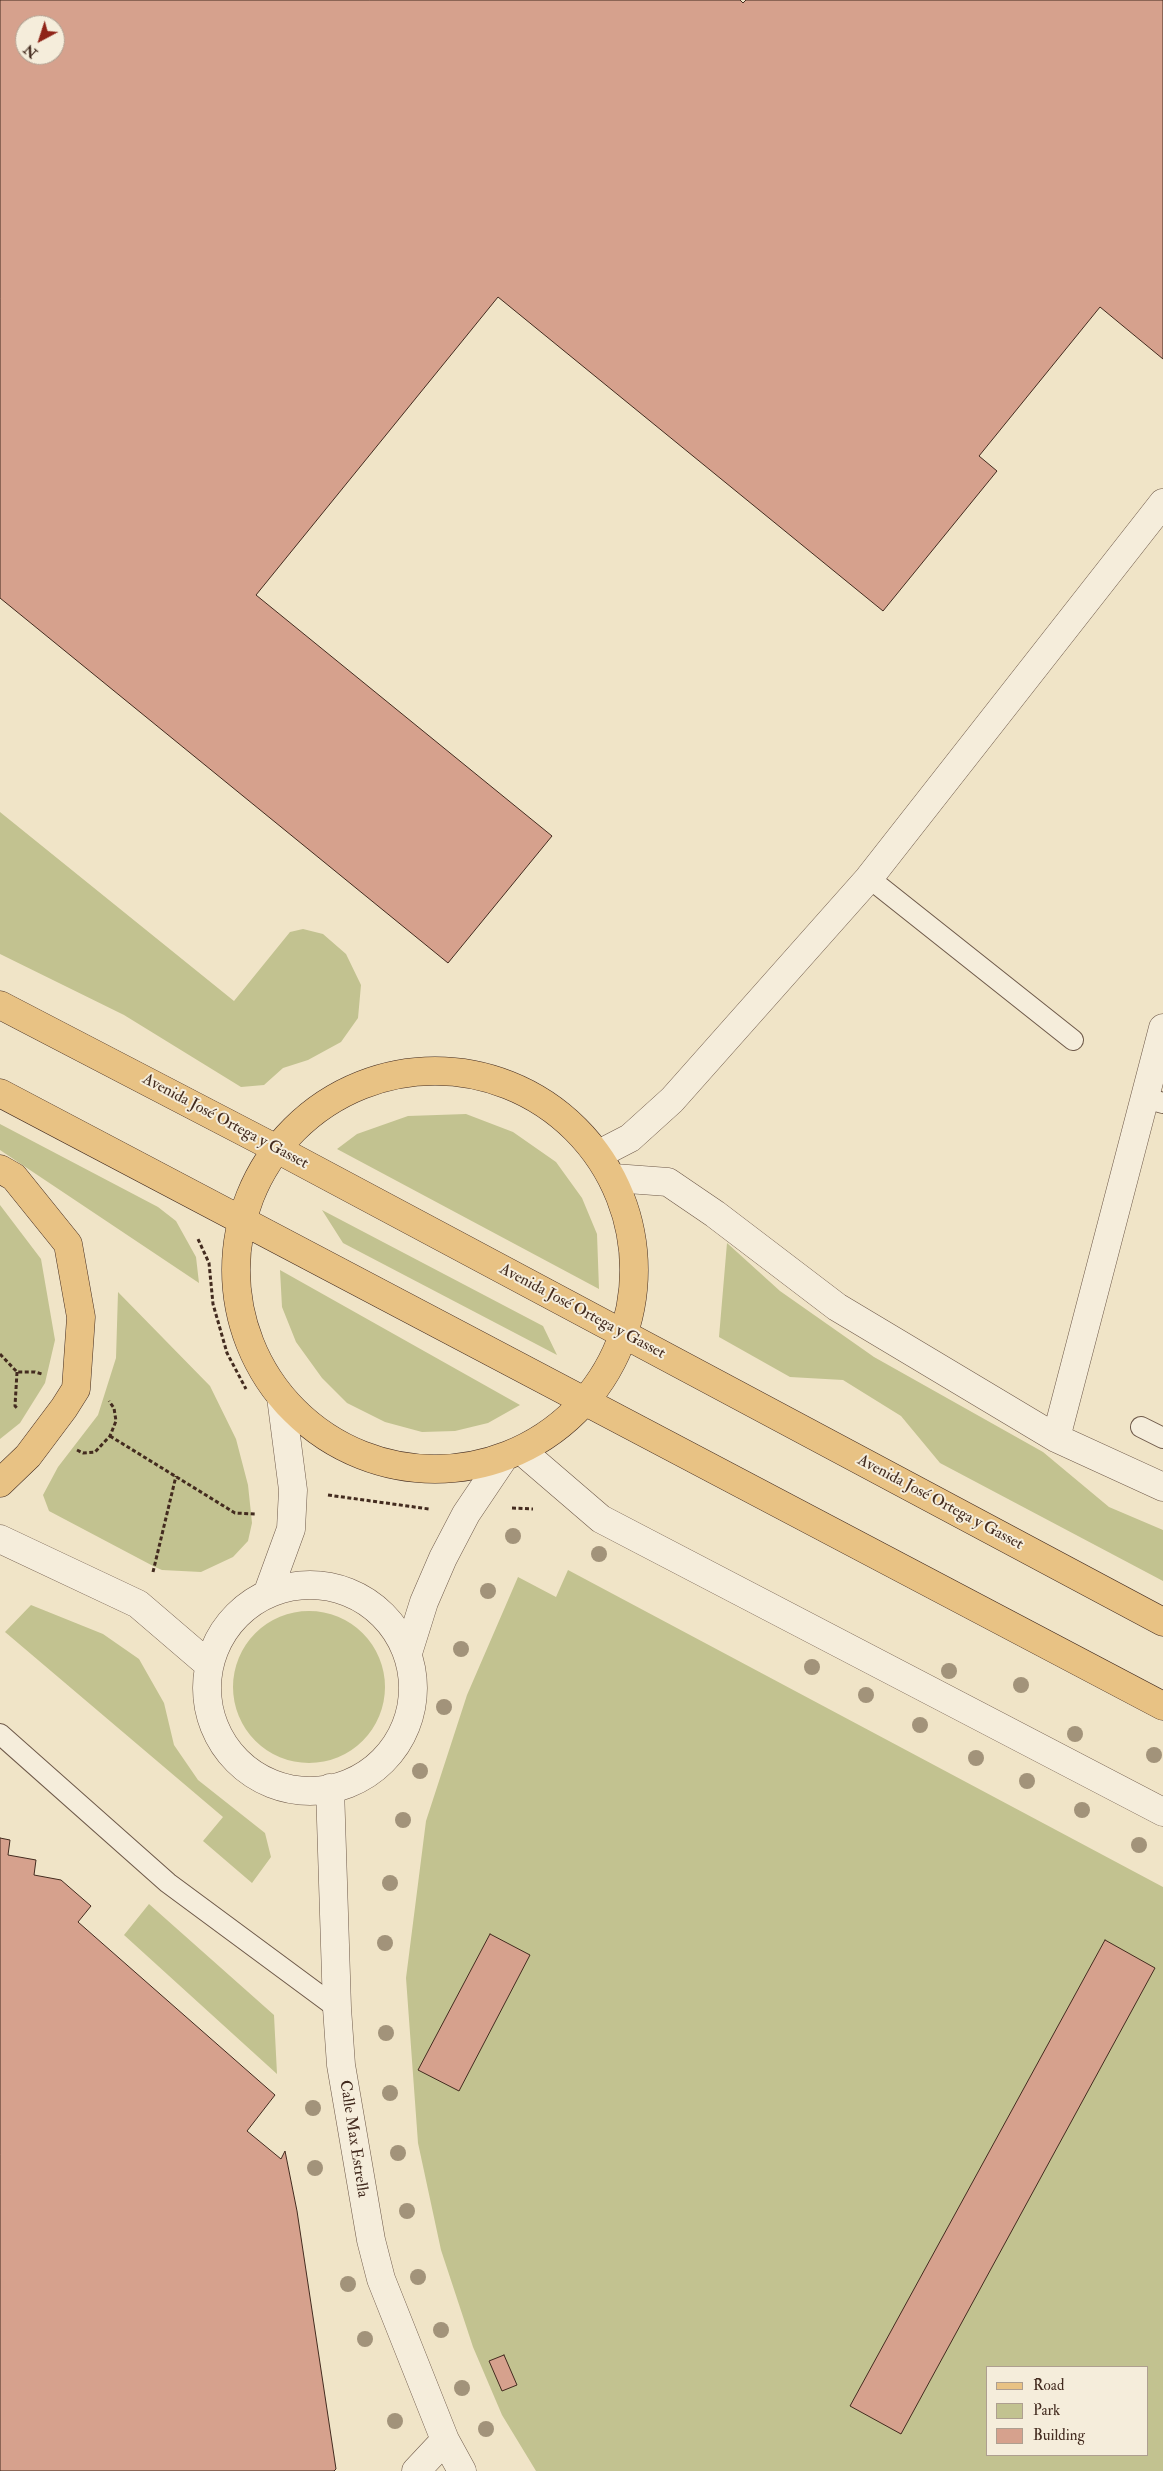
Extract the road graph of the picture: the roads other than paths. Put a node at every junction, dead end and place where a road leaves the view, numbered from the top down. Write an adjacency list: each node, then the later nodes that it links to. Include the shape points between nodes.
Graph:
1 (1163, 503): 2 (street)
2 (869, 878): 5 (lane); 9 (street, via 672,1100 630,1138)
3 (0, 1005): 8 (main road, Avenida José Ortega y Gasset)
4 (1163, 1028): 7 (street)
5 (1073, 1040)
6 (0, 1093): 12 (main road)
7 (1154, 1100): 17 (street)
8 (275, 1148): 9 (main road, via 306,1116 335,1096 382,1077 438,1070 495,1079 551,1106); 12 (main road, via 255,1182); 13 (main road, Avenida José Ortega y Gasset)
9 (599, 1154): 11 (main road)
10 (0, 1169): 20 (main road, via 14,1177 68,1244 80,1317 76,1389 28,1456)
11 (614, 1178): 13 (main road, via 633,1235 635,1277); 17 (street, via 668,1182 837,1307)
12 (241, 1219): 14 (main road, via 235,1262 239,1308 252,1350); 15 (main road)
13 (625, 1335): 15 (main road, via 607,1372); 24 (main road, Avenida José Ortega y Gasset)
14 (281, 1397): 19 (main road, via 333,1441 394,1466 461,1468); 23 (street, via 292,1500 291,1529)
15 (586, 1402): 19 (main road, via 562,1425); 27 (main road)
16 (1141, 1427): 18 (lane)
17 (1056, 1438): 21 (street)
18 (1163, 1438)
19 (513, 1456): 25 (street, via 466,1514 424,1602); 30 (street, via 602,1519)
20 (0, 1483)
21 (1163, 1487)
22 (0, 1539): 26 (street, via 138,1604)
23 (268, 1592): 25 (street, via 298,1583 331,1586 364,1599 390,1622); 26 (street, via 229,1621)
24 (1163, 1622)
25 (408, 1653): 29 (street, via 414,1679 412,1706 404,1732 389,1754 370,1772 346,1785)
26 (208, 1664): 29 (street, via 206,1696 214,1728 232,1755 257,1776 287,1789 318,1792)
27 (1163, 1706)
28 (0, 1734): 31 (lane, via 168,1883)
29 (330, 1788): 31 (street, Calle Max Estrella)
30 (1163, 1812)
31 (337, 2008): 32 (street, Calle Max Estrella, via 341,2065 371,2240 381,2279)
32 (445, 2440): 33 (street); 34 (street, Calle Max Estrella)
33 (416, 2471)
34 (462, 2471)

